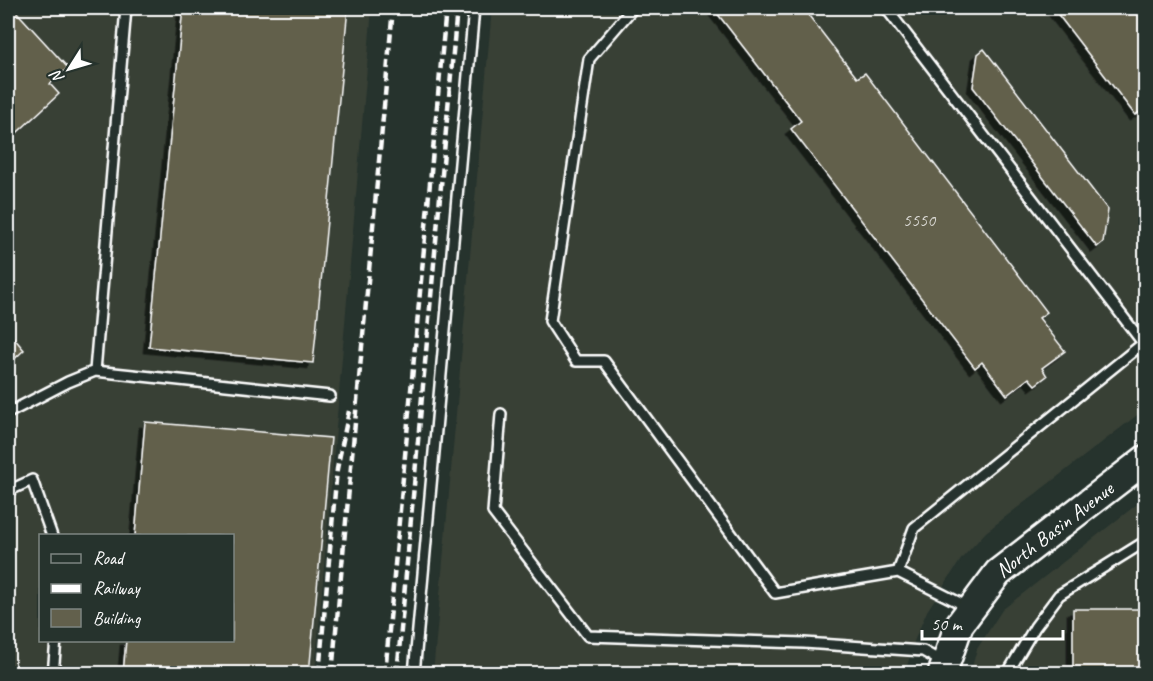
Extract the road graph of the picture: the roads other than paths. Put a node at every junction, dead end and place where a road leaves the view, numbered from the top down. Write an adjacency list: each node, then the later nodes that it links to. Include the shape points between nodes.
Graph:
1 (126, 8): 6 (lane)
2 (474, 8): 19 (lane)
3 (633, 8): 14 (lane, via 589,59 550,321 576,361 604,361 775,594)
4 (886, 8): 5 (lane)
5 (1144, 342): 14 (lane, via 914,528)
6 (95, 371): 7 (lane); 8 (lane)
7 (330, 396)
8 (8, 413)
9 (501, 414): 17 (lane, via 493,512 588,636 923,651)
10 (1146, 459): 15 (main road, North Basin Avenue, via 1013,560)
11 (8, 491): 12 (lane, via 32,480)
12 (51, 534)
13 (1146, 541): 20 (lane, via 1059,595 1035,627)
14 (898, 572): 15 (lane)
15 (970, 608): 17 (main road, North Basin Avenue, via 954,634)
16 (57, 642): 18 (lane)
17 (943, 668)
18 (52, 674)
19 (414, 674)
20 (1010, 674)

